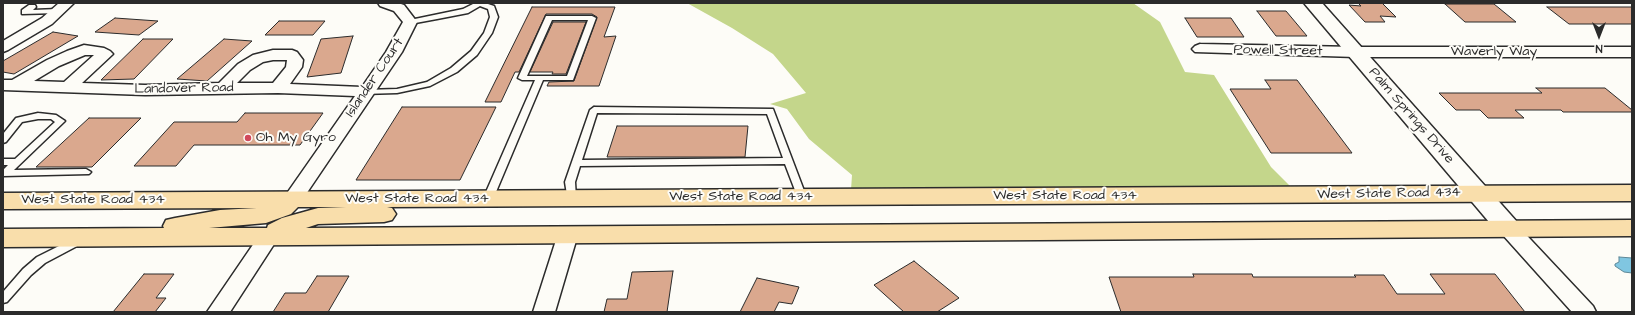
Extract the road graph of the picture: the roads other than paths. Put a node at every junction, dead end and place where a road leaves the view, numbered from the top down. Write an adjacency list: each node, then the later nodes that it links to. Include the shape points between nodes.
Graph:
1 (386, 3): 6 (street, Islander Court, via 399,8)
2 (1313, 3): 9 (street, Palm Springs Drive)
3 (480, 4): 6 (lane, via 465,11); 16 (lane, via 492,8 494,17 488,33 474,53 454,70 430,84 397,91)
4 (32, 7): 5 (lane, via 24,12)
5 (62, 7): 7 (street, via 47,21)
6 (410, 22): 16 (street, Islander Court, via 394,52)
7 (3, 47)
8 (1200, 49): 9 (street, Powell Street)
9 (1356, 52): 10 (street, Waverly Way); 24 (street, Palm Springs Drive)
10 (1632, 52)
11 (540, 78): 11 (lane, via 570,78 592,18 549,18 522,78); 27 (lane)
12 (8, 86): 13 (street, Landover Road); 13 (street, via 84,50 105,54)
13 (68, 87): 14 (street, Landover Road, via 145,90)
14 (223, 88): 15 (street, Landover Road); 15 (street, via 244,67 258,58 292,55 295,60 294,67)
15 (278, 88): 16 (street, Landover Road)
16 (365, 92): 30 (street, Islander Court)
17 (3, 140): 20 (lane, via 19,120 38,116 53,117 62,121)
18 (788, 161): 21 (lane); 21 (lane, via 770,111 594,110); 26 (lane)
19 (3, 162): 20 (lane)
20 (17, 162): 23 (lane)
21 (576, 163): 28 (lane, via 570,182)
22 (86, 172): 23 (lane)
23 (4, 173)
24 (1478, 193): 25 (main road, West State Road 434); 26 (main road, West State Road 434, via 1305,196); 32 (street, Palm Springs Drive)
25 (1632, 193)
26 (801, 196): 28 (main road, West State Road 434)
27 (484, 199): 28 (main road, West State Road 434); 30 (main road, West State Road 434); 34 (main road, via 432,212 318,216 290,224)
28 (571, 199)
29 (3, 200): 30 (main road, West State Road 434)
30 (293, 200): 36 (main road, via 284,208 266,215 220,218)
31 (1632, 228): 32 (main road)
32 (1510, 229): 33 (main road); 41 (street)
33 (568, 234): 34 (main road); 40 (street)
34 (270, 236): 36 (main road); 39 (street)
35 (85, 237): 36 (main road); 37 (main road); 38 (lane, via 41,260)
36 (119, 237)
37 (3, 238)
38 (3, 299)
39 (218, 312)
40 (544, 312)
41 (1585, 312)

